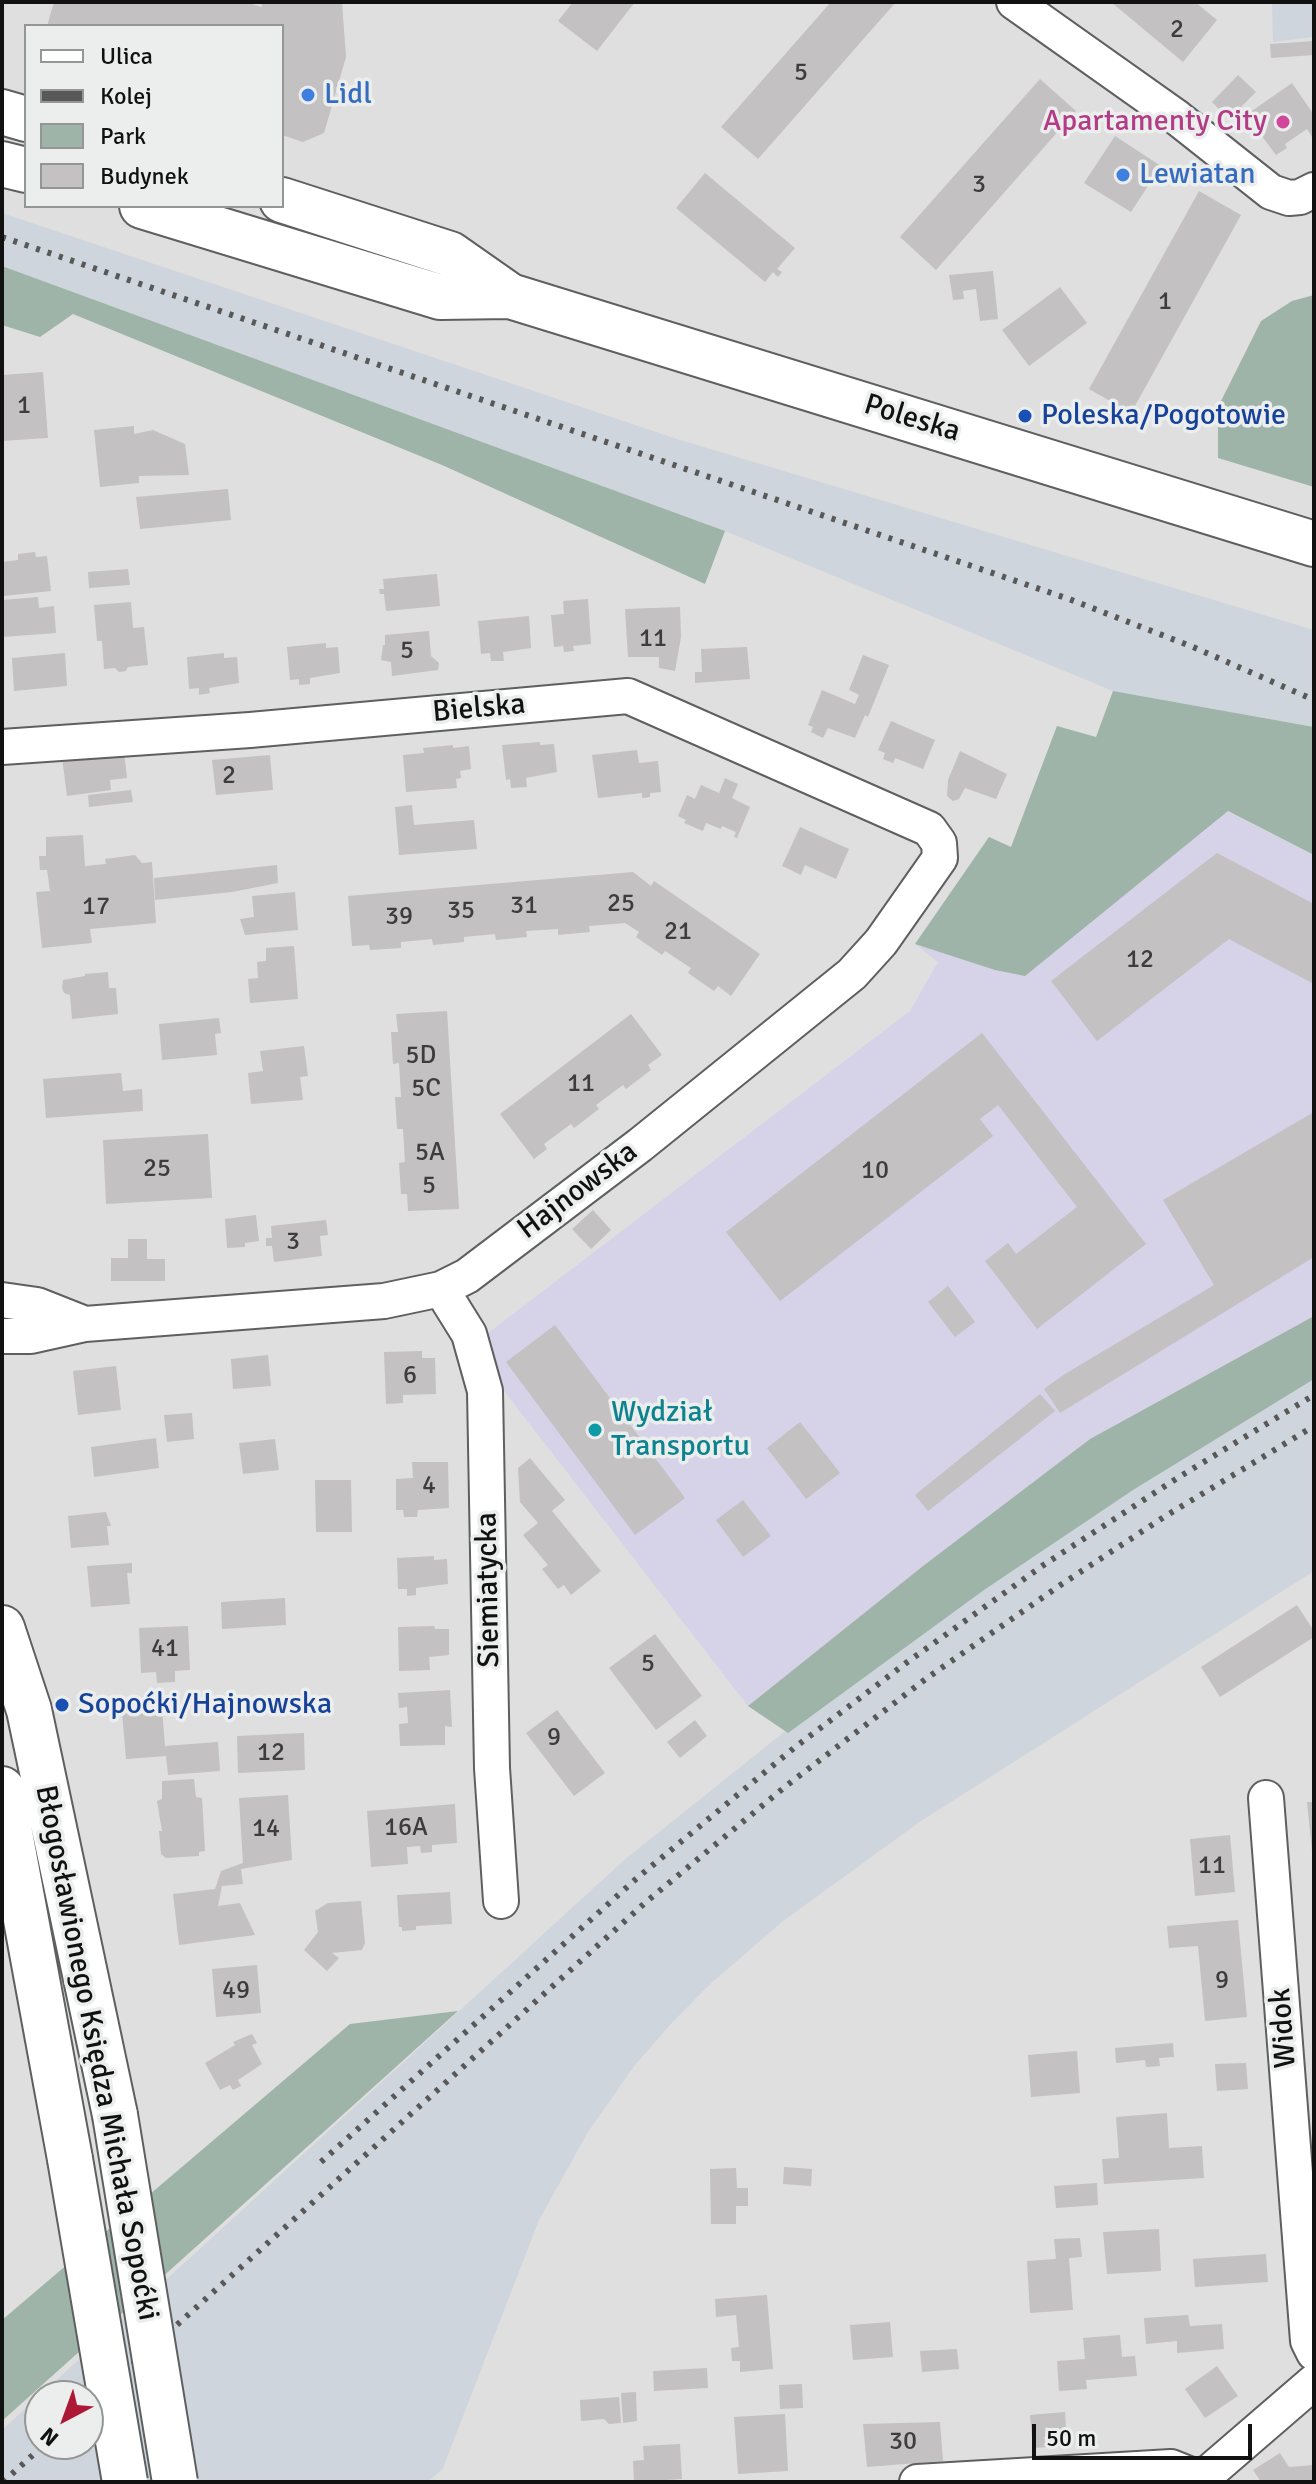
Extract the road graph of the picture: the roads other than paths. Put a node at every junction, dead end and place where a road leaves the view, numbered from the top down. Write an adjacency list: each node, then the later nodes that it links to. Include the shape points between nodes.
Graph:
1 (1014, 2): 6 (street, via 1175,116 1271,192)
2 (2, 112): 3 (street)
3 (24, 118)
4 (2, 164): 5 (street)
5 (24, 170)
6 (1302, 194)
7 (284, 201): 9 (street, Poleska, via 450,254)
8 (149, 208): 9 (street, Poleska, via 440,297)
9 (510, 296): 10 (street, Poleska)
10 (1314, 544)
11 (2, 747): 12 (street, Bielska, via 628,696)
12 (929, 829): 13 (street, Hajnowska, via 939,843 940,858 852,974 640,1145 467,1276)
13 (441, 1289): 15 (street, Hajnowska, via 384,1301); 20 (street, Siemiatycka, via 469,1334 485,1391 492,1768)
14 (2, 1300): 15 (street, Hajnowska, via 37,1305)
15 (85, 1324): 16 (street, Hajnowska, via 31,1336)
16 (2, 1336)
17 (2, 1628): 25 (street, Błogosławionego Księdza Michała Sopoćki, bridge, via 29,1710 115,2115)
18 (2, 1789): 24 (street, Błogosławionego Księdza Michała Sopoćki, bridge)
19 (1266, 1798): 21 (street, Widok, via 1308,2341)
20 (501, 1901)
21 (1314, 2353)
22 (1314, 2382): 23 (street)
23 (1199, 2481): 26 (street, via 1171,2467)
24 (125, 2482)
25 (175, 2482)
26 (917, 2482)

